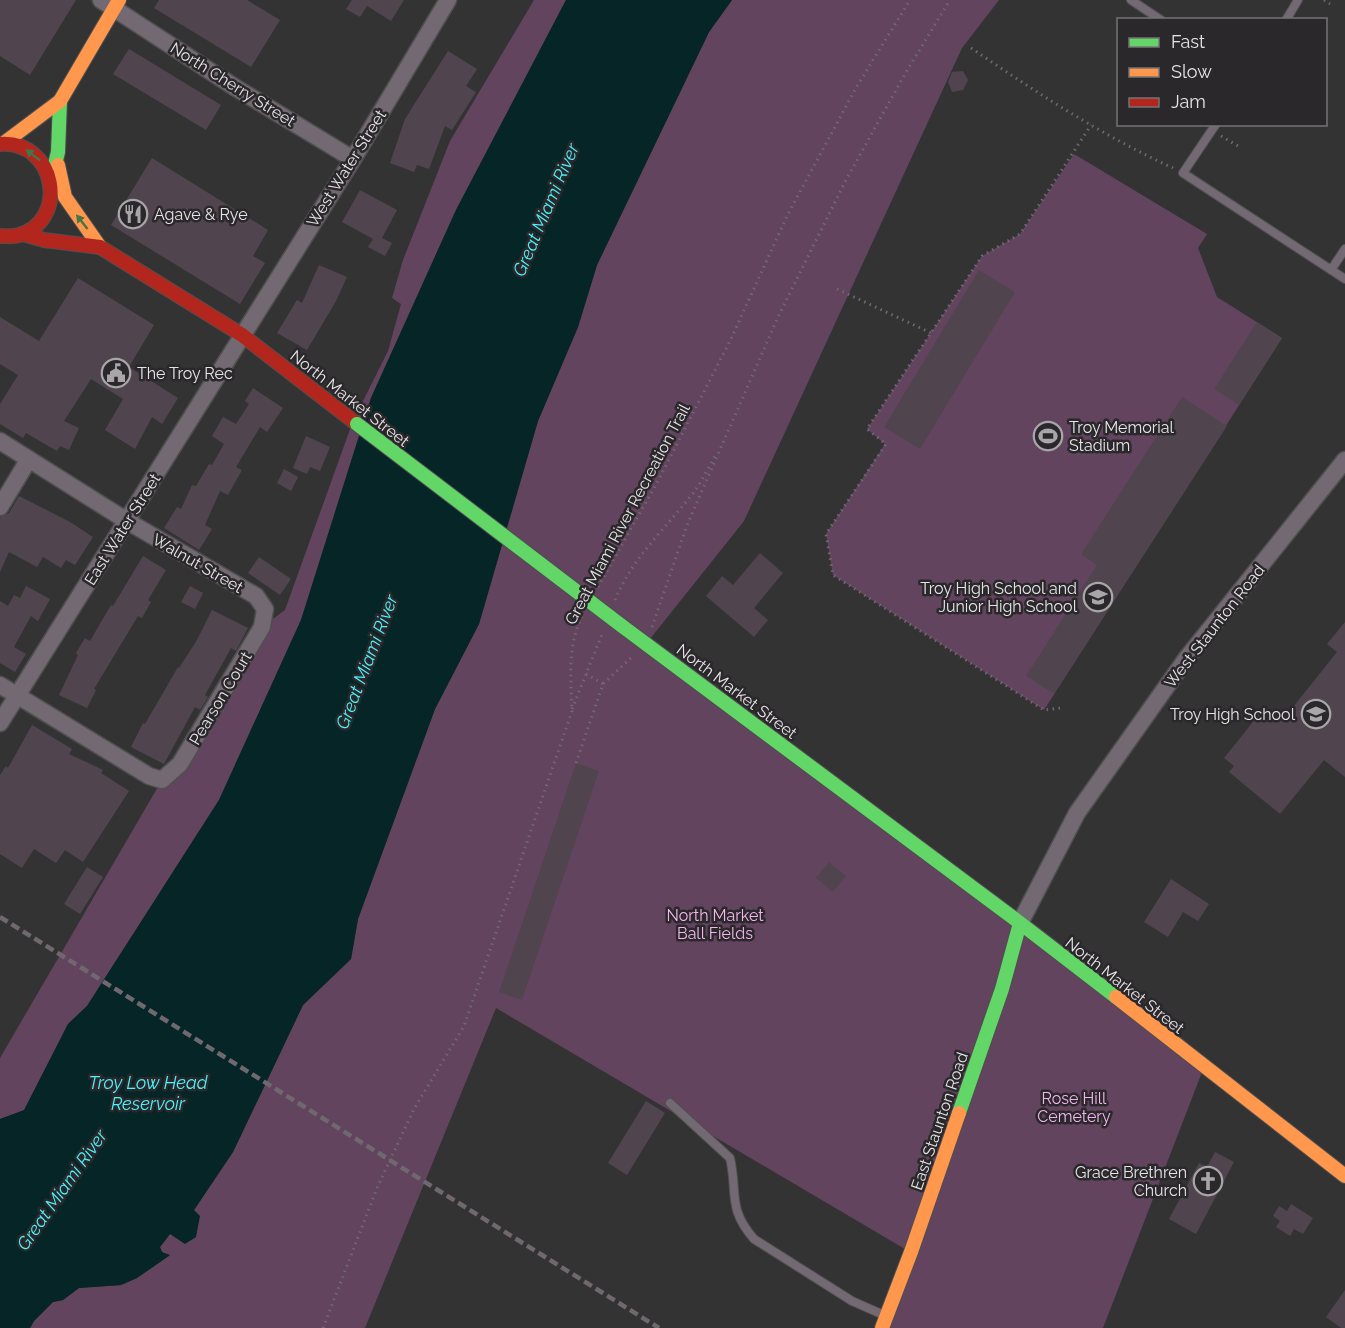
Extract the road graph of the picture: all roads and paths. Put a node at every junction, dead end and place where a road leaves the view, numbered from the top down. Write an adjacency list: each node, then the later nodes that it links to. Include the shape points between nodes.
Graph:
1 (448, 0): 17 (street, West Water Street)
2 (910, 0): 38 (path, Great Miami River Recreation Trail, via 857,86 788,214 730,341 660,479)
3 (950, 0): 33 (path, via 846,180 778,317)
4 (1131, 0): 9 (lane)
5 (1298, 0): 10 (lane)
6 (1324, 0): 8 (path)
7 (112, 3): 12 (main road); 17 (street, North Cherry Street, via 236,88)
8 (1330, 4)
9 (1158, 18)
10 (1287, 18)
11 (971, 48): 13 (path)
12 (60, 101): 15 (main road); 18 (main road)
13 (1091, 125): 19 (path); 30 (path, via 1020,234 982,256)
14 (1214, 127): 16 (path); 19 (lane)
15 (1, 139): 20 (main road, one-way to 15, via 39,158)
16 (1238, 146)
17 (352, 159): 31 (street, West Water Street)
18 (58, 164): 20 (main road); 21 (main road)
19 (1183, 173): 27 (lane)
20 (51, 183): 21 (main road); 22 (main road, via 51,200 45,214)
21 (65, 196): 25 (main road, one-way to 21)
22 (23, 234): 23 (main road); 24 (main road)
23 (44, 240): 24 (main road); 25 (main road)
24 (1, 242)
25 (100, 247): 31 (main road, North Market Street)
26 (1345, 249): 27 (lane)
27 (1331, 270): 28 (lane)
28 (1345, 279)
29 (837, 290): 30 (path)
30 (931, 333): 48 (path, via 867,429 886,444 826,534 833,575 1044,710)
31 (242, 335): 37 (street, East Water Street); 43 (main road, North Market Street, bridge)
32 (0, 441): 34 (street, Walnut Street)
33 (724, 441): 40 (path, via 695,491 648,545 620,587); 43 (path, via 687,525)
34 (29, 459): 36 (street); 37 (street, Walnut Street)
35 (1345, 460): 52 (street, West Staunton Road, via 1186,659 1077,813)
36 (0, 507)
37 (127, 521): 39 (street, Walnut Street, via 256,596); 47 (street, East Water Street)
38 (594, 594)
39 (265, 609): 47 (street, Pearson Court, via 262,627 180,764 162,780 149,776)
40 (612, 609)
41 (584, 614): 49 (path, Great Miami River Recreation Trail, via 570,661)
42 (603, 631): 44 (path)
43 (646, 644): 45 (path); 52 (main road, North Market Street)
44 (586, 674): 45 (path); 49 (path)
45 (603, 684): 51 (path)
46 (0, 685): 47 (street)
47 (17, 695): 50 (street, East Water Street)
48 (1060, 708)
49 (572, 711): 56 (path, Great Miami River Recreation Trail, via 464,1026 414,1109 377,1188)
50 (0, 723)
51 (576, 763)
52 (1020, 923): 54 (main road, North Market Street); 55 (main road, East Staunton Road, via 1002,989)
53 (670, 1103): 55 (lane, via 730,1158 734,1201 754,1239)
54 (1345, 1176)
55 (884, 1322)
56 (323, 1328)

